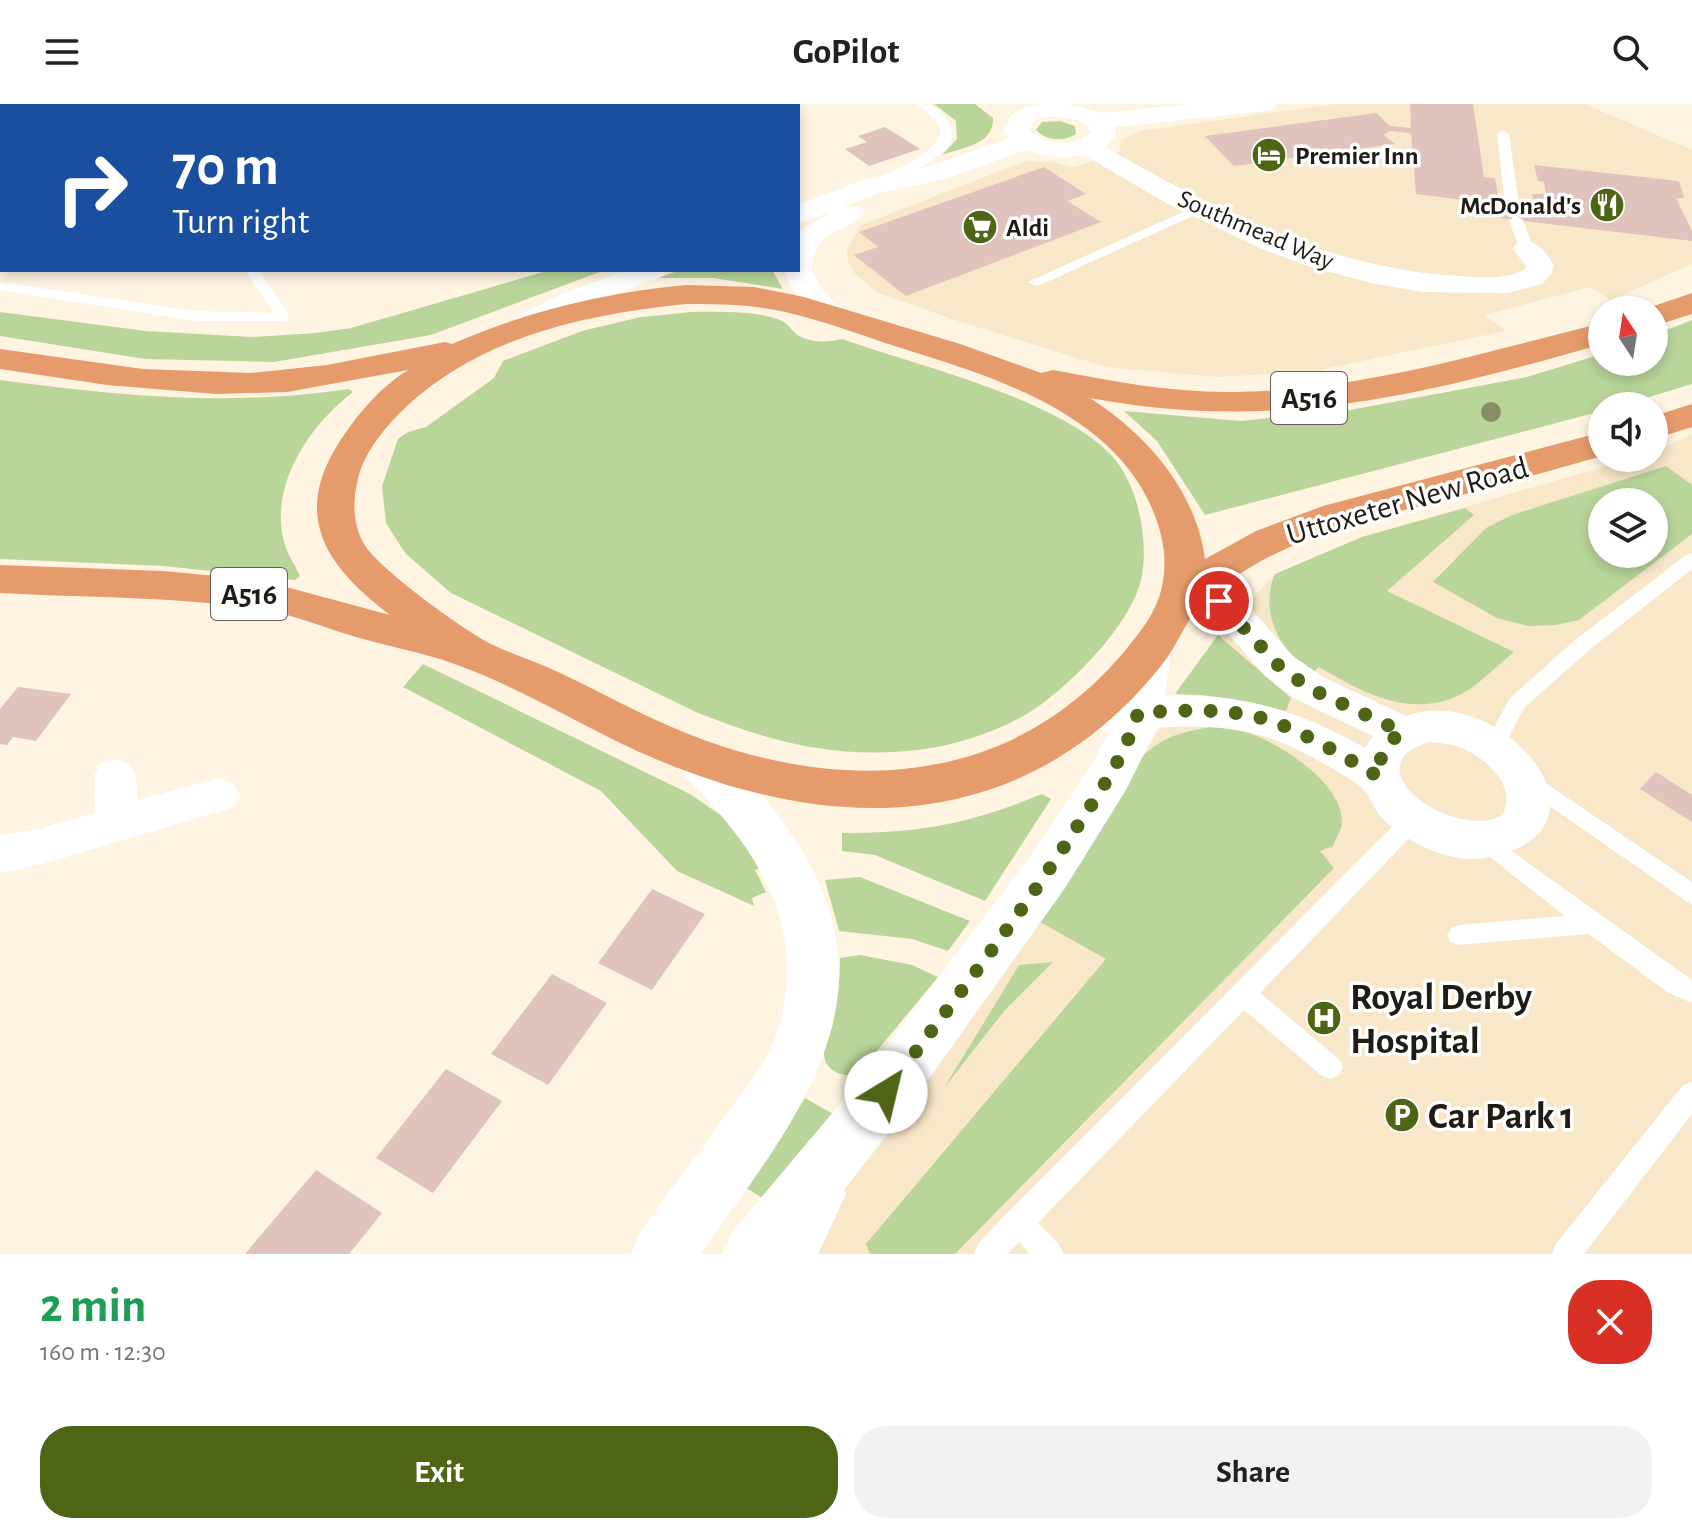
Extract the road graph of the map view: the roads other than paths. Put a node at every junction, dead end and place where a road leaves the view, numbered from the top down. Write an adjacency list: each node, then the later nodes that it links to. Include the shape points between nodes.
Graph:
1 (923, 104): 8 (lane, via 944,120 944,144 932,156)
2 (1265, 104): 4 (street)
3 (1021, 109): 4 (street, via 1069,111); 6 (street, via 1016,131)
4 (1093, 134): 6 (street, via 1063,150); 9 (street, Southmead Way)
5 (1503, 134): 11 (lane, via 1515,216)
6 (1026, 141): 7 (street)
7 (937, 173): 8 (street); 12 (street, via 819,228)
8 (872, 186): 10 (street)
9 (1201, 209): 11 (street, Southmead Way, via 1314,258 1411,281 1458,286 1524,281 1541,269); 16 (lane)
10 (800, 214)
11 (1525, 246)
12 (800, 249)
13 (253, 272): 17 (lane, via 282,318 195,316)
14 (648, 272): 21 (street, via 569,301)
15 (800, 272): 20 (street, via 808,292)
16 (1035, 282)
17 (0, 286)
18 (1692, 303): 19 (highway)
19 (1668, 311)
20 (835, 316): 21 (highway, A516, via 758,297 674,295 610,302); 25 (highway, A516)
21 (526, 324): 23 (highway, A516)
22 (1588, 337): 25 (highway, A516, via 1375,387 1263,402 1164,400)
23 (474, 345): 24 (highway, A516, via 331,375 250,383 156,378); 32 (highway, A516, via 402,390 363,429 334,489 334,512 351,555 365,572)
24 (0, 359)
25 (1011, 373): 31 (highway, A516, via 1086,413 1136,454 1171,502)
26 (1692, 415): 27 (highway)
27 (1668, 423)
28 (1588, 448): 31 (highway, Uttoxeter New Road / A516, via 1291,531)
29 (1692, 559): 38 (lane, via 1517,703)
30 (0, 579): 32 (highway, A516, via 260,595)
31 (1189, 580): 33 (highway, A516); 36 (street, via 1309,688)
32 (474, 654): 37 (highway, A516)
33 (1149, 654): 34 (main road); 35 (highway, A516)
34 (1138, 713): 35 (street); 40 (street, via 1190,711 1271,721); 53 (main road, via 1109,777 1047,873)
35 (1084, 720): 37 (highway, A516, via 1008,765 919,787 836,790 774,780)
36 (1402, 732): 38 (street, via 1446,727 1470,734); 40 (street, via 1379,758)
37 (693, 755): 55 (main road, via 731,790 788,866 808,918 816,975 795,1061 718,1180)
38 (1508, 761): 44 (street, via 1529,794 1528,811 1520,825); 46 (lane)
39 (115, 776): 43 (street)
40 (1379, 777): 42 (street)
41 (218, 795): 43 (street)
42 (1412, 821): 44 (street, via 1460,840); 50 (lane)
43 (117, 823): 45 (street)
44 (1485, 841): 47 (lane)
45 (0, 854)
46 (1692, 895)
47 (1593, 924): 48 (lane); 49 (lane)
48 (1459, 935)
49 (1692, 992)
50 (1243, 994): 51 (lane); 54 (lane)
51 (1330, 1067)
52 (1692, 1094): 60 (lane)
53 (871, 1111): 56 (main road); 57 (lane)
54 (1018, 1222): 58 (lane); 59 (lane)
55 (662, 1254)
56 (754, 1254)
57 (803, 1254)
58 (988, 1254)
59 (1049, 1254)
60 (1566, 1254)

